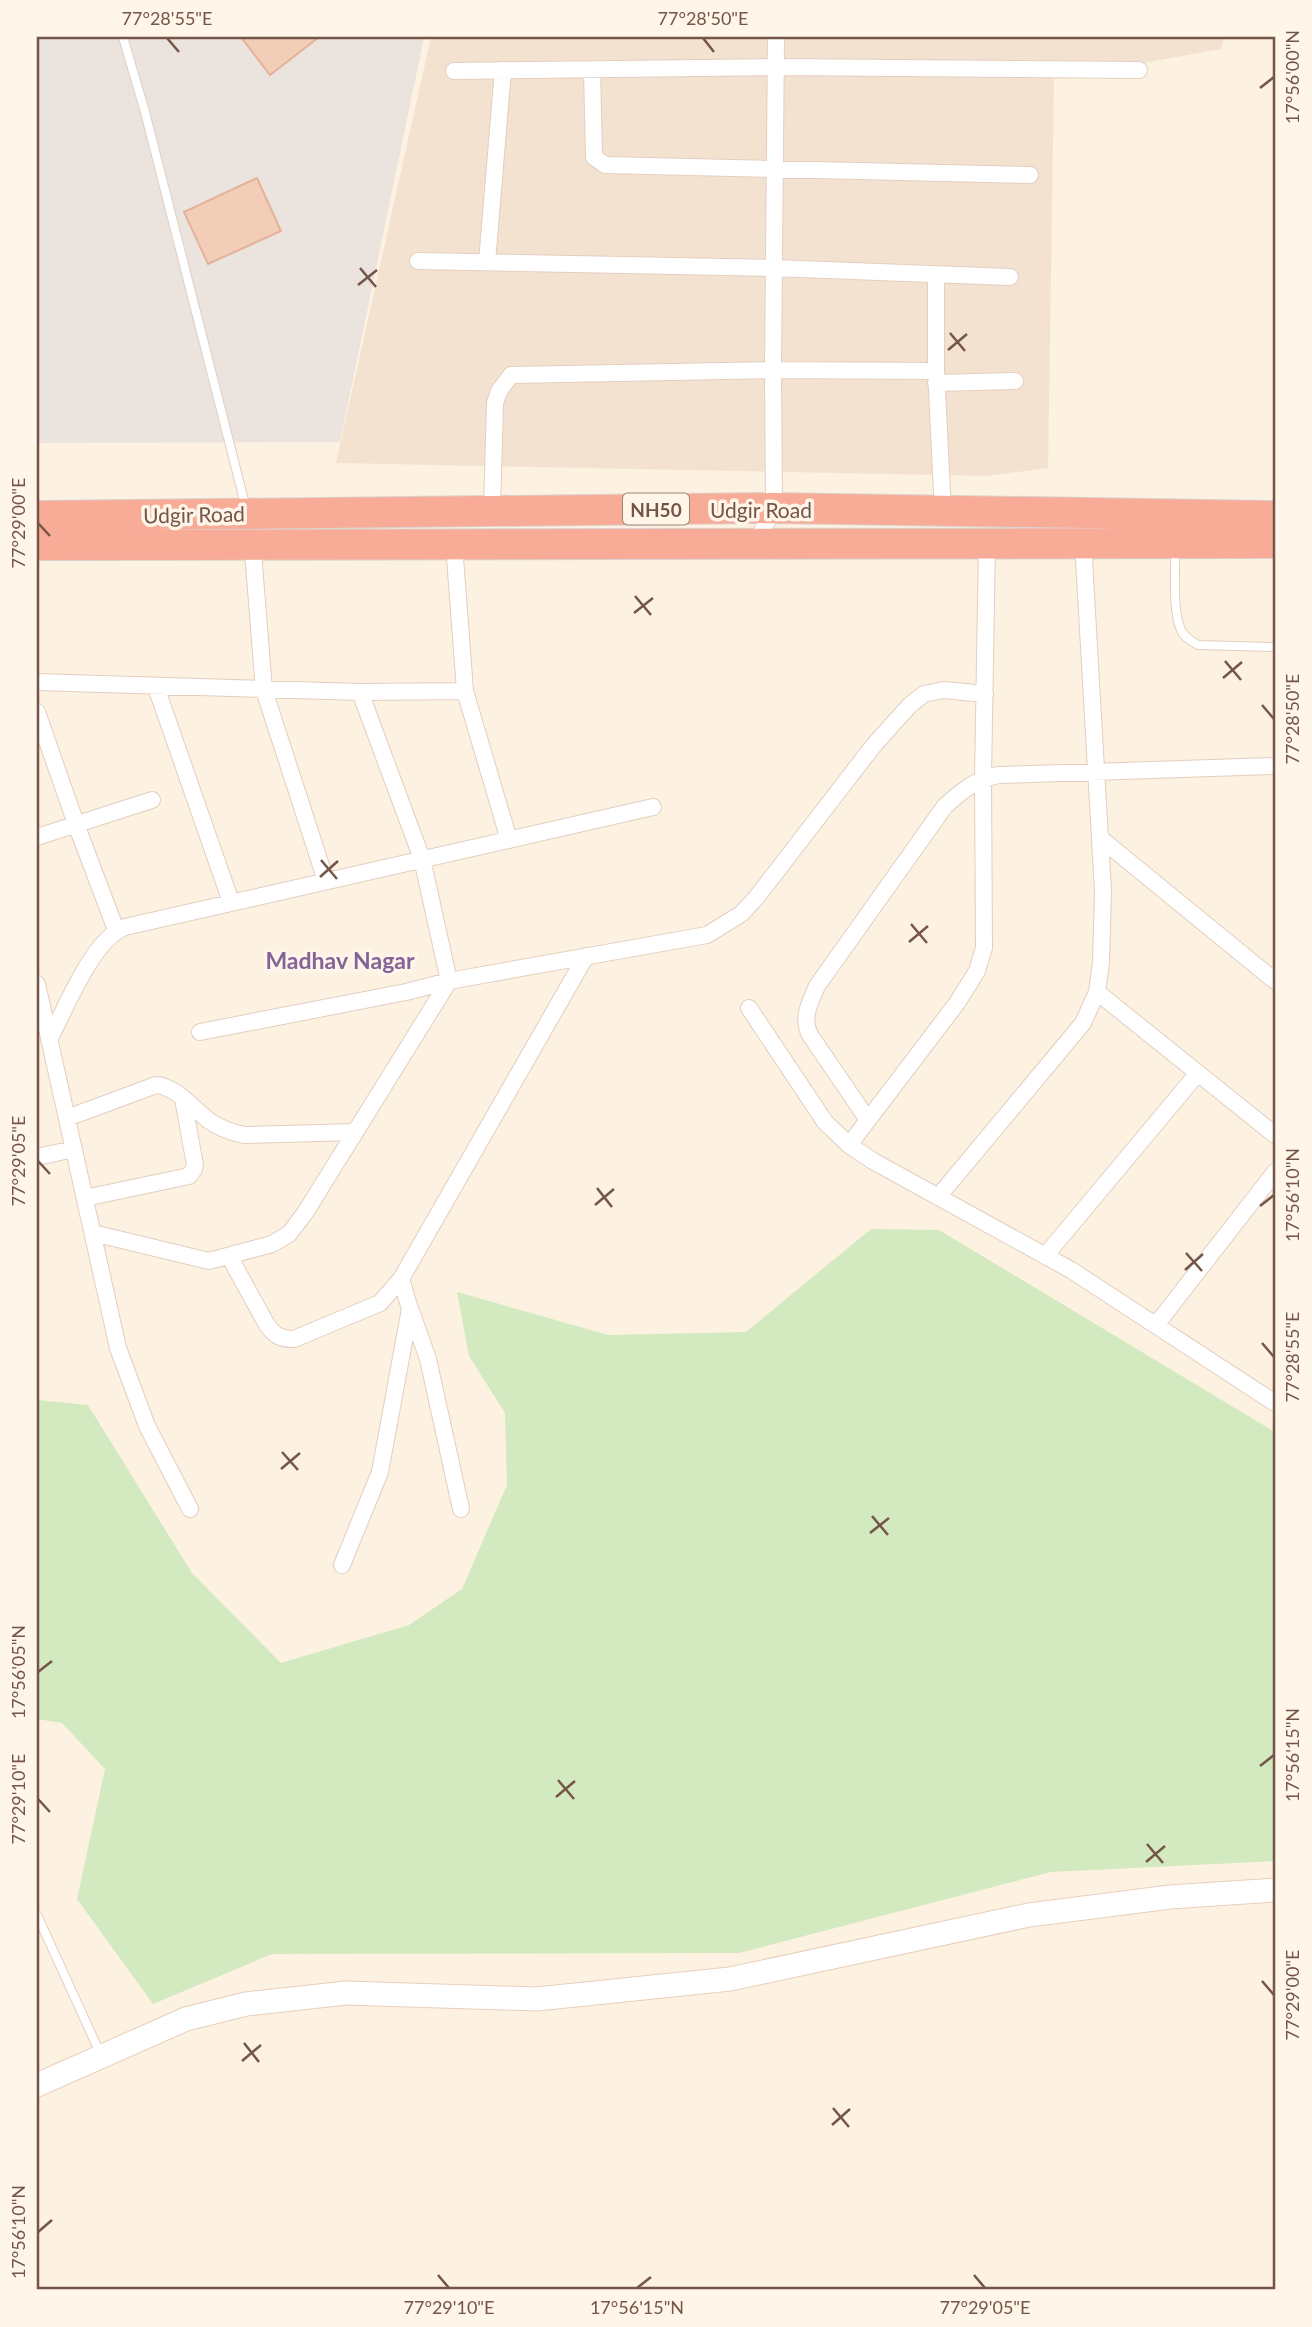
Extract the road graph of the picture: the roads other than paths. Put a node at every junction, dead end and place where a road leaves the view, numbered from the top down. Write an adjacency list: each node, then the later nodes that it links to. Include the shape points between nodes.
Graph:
1 (123, 37): 21 (lane)
2 (776, 37): 3 (street)
3 (777, 68): 4 (street); 6 (street); 8 (street)
4 (593, 69): 5 (street); 8 (street, via 594,157 601,164)
5 (503, 70): 7 (street); 11 (street)
6 (1139, 70)
7 (454, 71)
8 (775, 169): 9 (street); 12 (street)
9 (1030, 175)
10 (418, 261): 11 (street)
11 (487, 262): 12 (street)
12 (774, 268): 13 (street); 15 (street)
13 (936, 274): 14 (street); 16 (street)
14 (1010, 277)
15 (773, 370): 16 (street); 18 (street); 19 (street, via 511,375 495,403)
16 (936, 377): 17 (street); 20 (street)
17 (1015, 381)
18 (774, 508): 19 (highway, Udgir Road / NH50); 20 (highway, Udgir Road / NH50); 27 (street)
19 (492, 511): 21 (highway, Udgir Road / NH50)
20 (943, 512): 23 (highway, Udgir Road / NH50)
21 (247, 513): 22 (highway, Udgir Road / NH50); 29 (street)
22 (37, 516)
23 (1275, 516)
24 (988, 542): 25 (highway, Udgir Road / NH50); 27 (highway, Udgir Road / NH50); 38 (street)
25 (1083, 542): 26 (highway, Udgir Road / NH50); 41 (street)
26 (1175, 542): 28 (highway, Udgir Road / NH50); 32 (lane, via 1178,619 1189,640 1198,645)
27 (755, 543): 30 (highway, Udgir Road / NH50)
28 (1275, 543)
29 (252, 544): 30 (highway, Udgir Road / NH50); 31 (highway, Udgir Road / NH50); 35 (street)
30 (454, 544): 36 (street)
31 (37, 545)
32 (1275, 647)
33 (37, 682): 34 (street)
34 (156, 687): 35 (street); 51 (street)
35 (264, 690): 37 (street); 50 (street)
36 (465, 691): 37 (street); 48 (street)
37 (360, 692): 49 (street)
38 (985, 694): 42 (street); 53 (street, via 944,690 924,694 910,705 741,914 707,935)
39 (37, 712): 45 (street)
40 (1275, 766): 41 (street)
41 (1096, 773): 42 (street); 47 (street)
42 (983, 778): 64 (street, via 984,948 957,1003); 64 (street, via 945,806 817,986 807,1007 810,1035)
43 (152, 800): 45 (street)
44 (653, 807): 48 (street)
45 (76, 824): 46 (street); 52 (street)
46 (37, 837)
47 (1100, 838): 55 (street); 57 (street)
48 (509, 840): 49 (street)
49 (422, 859): 50 (street); 54 (street)
50 (326, 881): 51 (street)
51 (231, 902): 52 (street)
52 (116, 930): 60 (street, via 97,948)
53 (586, 956): 54 (street); 76 (street)
54 (449, 981): 59 (street); 65 (street)
55 (1275, 981)
56 (37, 984): 60 (street)
57 (1097, 992): 61 (street); 71 (street, via 1083,1023)
58 (749, 1008): 67 (street, via 825,1122)
59 (200, 1032)
60 (49, 1041): 63 (street)
61 (1198, 1073): 66 (street); 75 (street)
62 (183, 1099): 63 (street, via 156,1085); 65 (street, via 227,1131 244,1135); 72 (street, via 195,1165 192,1173)
63 (67, 1118): 68 (street)
64 (868, 1120): 67 (street)
65 (355, 1132): 74 (street, via 289,1234 272,1244)
66 (1275, 1135)
67 (849, 1145): 71 (street)
68 (74, 1149): 69 (street); 72 (street)
69 (37, 1157)
70 (1275, 1172): 78 (street)
71 (938, 1197): 75 (street)
72 (85, 1198): 73 (street)
73 (93, 1233): 74 (street, via 195,1259); 80 (street, via 118,1348 148,1426)
74 (229, 1256): 76 (street, via 267,1325 284,1339 294,1339 380,1303)
75 (1045, 1256): 78 (street)
76 (401, 1279): 77 (street)
77 (410, 1309): 81 (street, via 428,1359); 82 (street, via 380,1472)
78 (1156, 1325): 79 (street)
79 (1275, 1403)
80 (190, 1509)
81 (461, 1509)
82 (342, 1565)
83 (1275, 1890): 85 (main road, via 1170,1897 1029,1915 730,1979 537,1998 346,1993 246,2004 186,2019)
84 (37, 1915): 85 (lane)
85 (101, 2056): 86 (main road)
86 (37, 2085)

